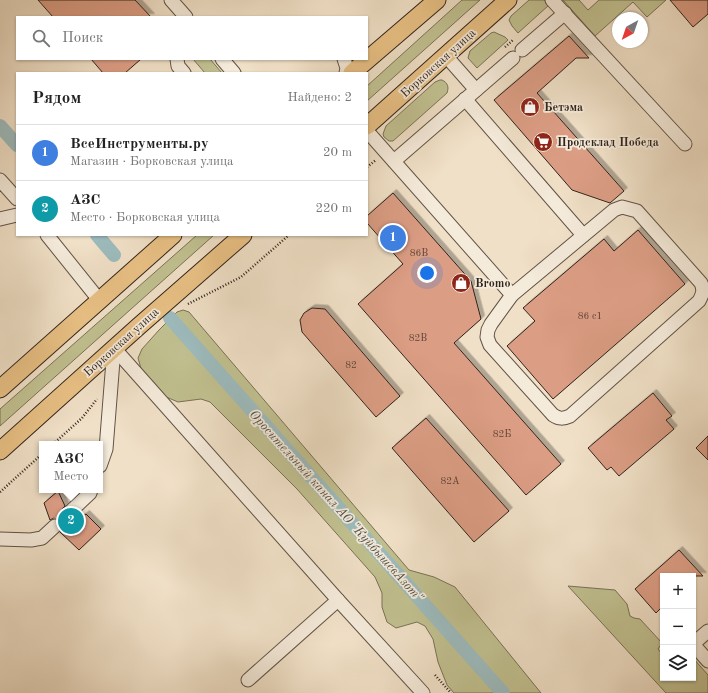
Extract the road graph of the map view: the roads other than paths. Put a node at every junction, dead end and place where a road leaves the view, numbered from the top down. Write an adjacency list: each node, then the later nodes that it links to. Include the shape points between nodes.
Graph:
1 (171, 0): 6 (lane)
2 (437, 0): 8 (main road)
3 (508, 0): 7 (main road, Борковская улица)
4 (552, 0): 5 (lane)
5 (565, 13): 17 (lane); 21 (lane)
6 (185, 16)
7 (446, 56): 17 (lane); 19 (main road, Борковская улица)
8 (368, 58)
9 (177, 60): 13 (lane)
10 (223, 60): 14 (lane)
11 (344, 60): 15 (lane)
12 (366, 60): 16 (main road)
13 (183, 72)
14 (233, 72)
15 (346, 72)
16 (353, 72)
17 (476, 90): 18 (lane)
18 (465, 100): 22 (lane); 27 (lane)
19 (368, 125)
20 (368, 132): 22 (lane)
21 (685, 144)
22 (394, 161): 31 (lane)
23 (0, 180): 24 (lane)
24 (16, 198)
25 (16, 215): 26 (lane)
26 (0, 219)
27 (583, 235): 31 (lane); 31 (lane, via 614,210 622,207 637,211 704,289 699,301 570,416 558,418 553,415 490,345 487,338 488,330)
28 (48, 236): 32 (lane)
29 (172, 236): 32 (main road)
30 (237, 237): 33 (main road, Борковская улица)
31 (512, 295)
32 (100, 301): 34 (main road)
33 (114, 348): 35 (main road, Борковская улица); 36 (lane, via 106,449); 41 (lane)
34 (0, 390)
35 (0, 451)
36 (103, 458)
37 (90, 493): 38 (lane)
38 (70, 512)
39 (55, 526): 40 (lane, via 42,538)
40 (0, 539)
41 (338, 600): 44 (lane); 45 (lane)
42 (708, 631): 43 (lane, via 693,644)
43 (708, 661)
44 (248, 680)
45 (423, 693)

